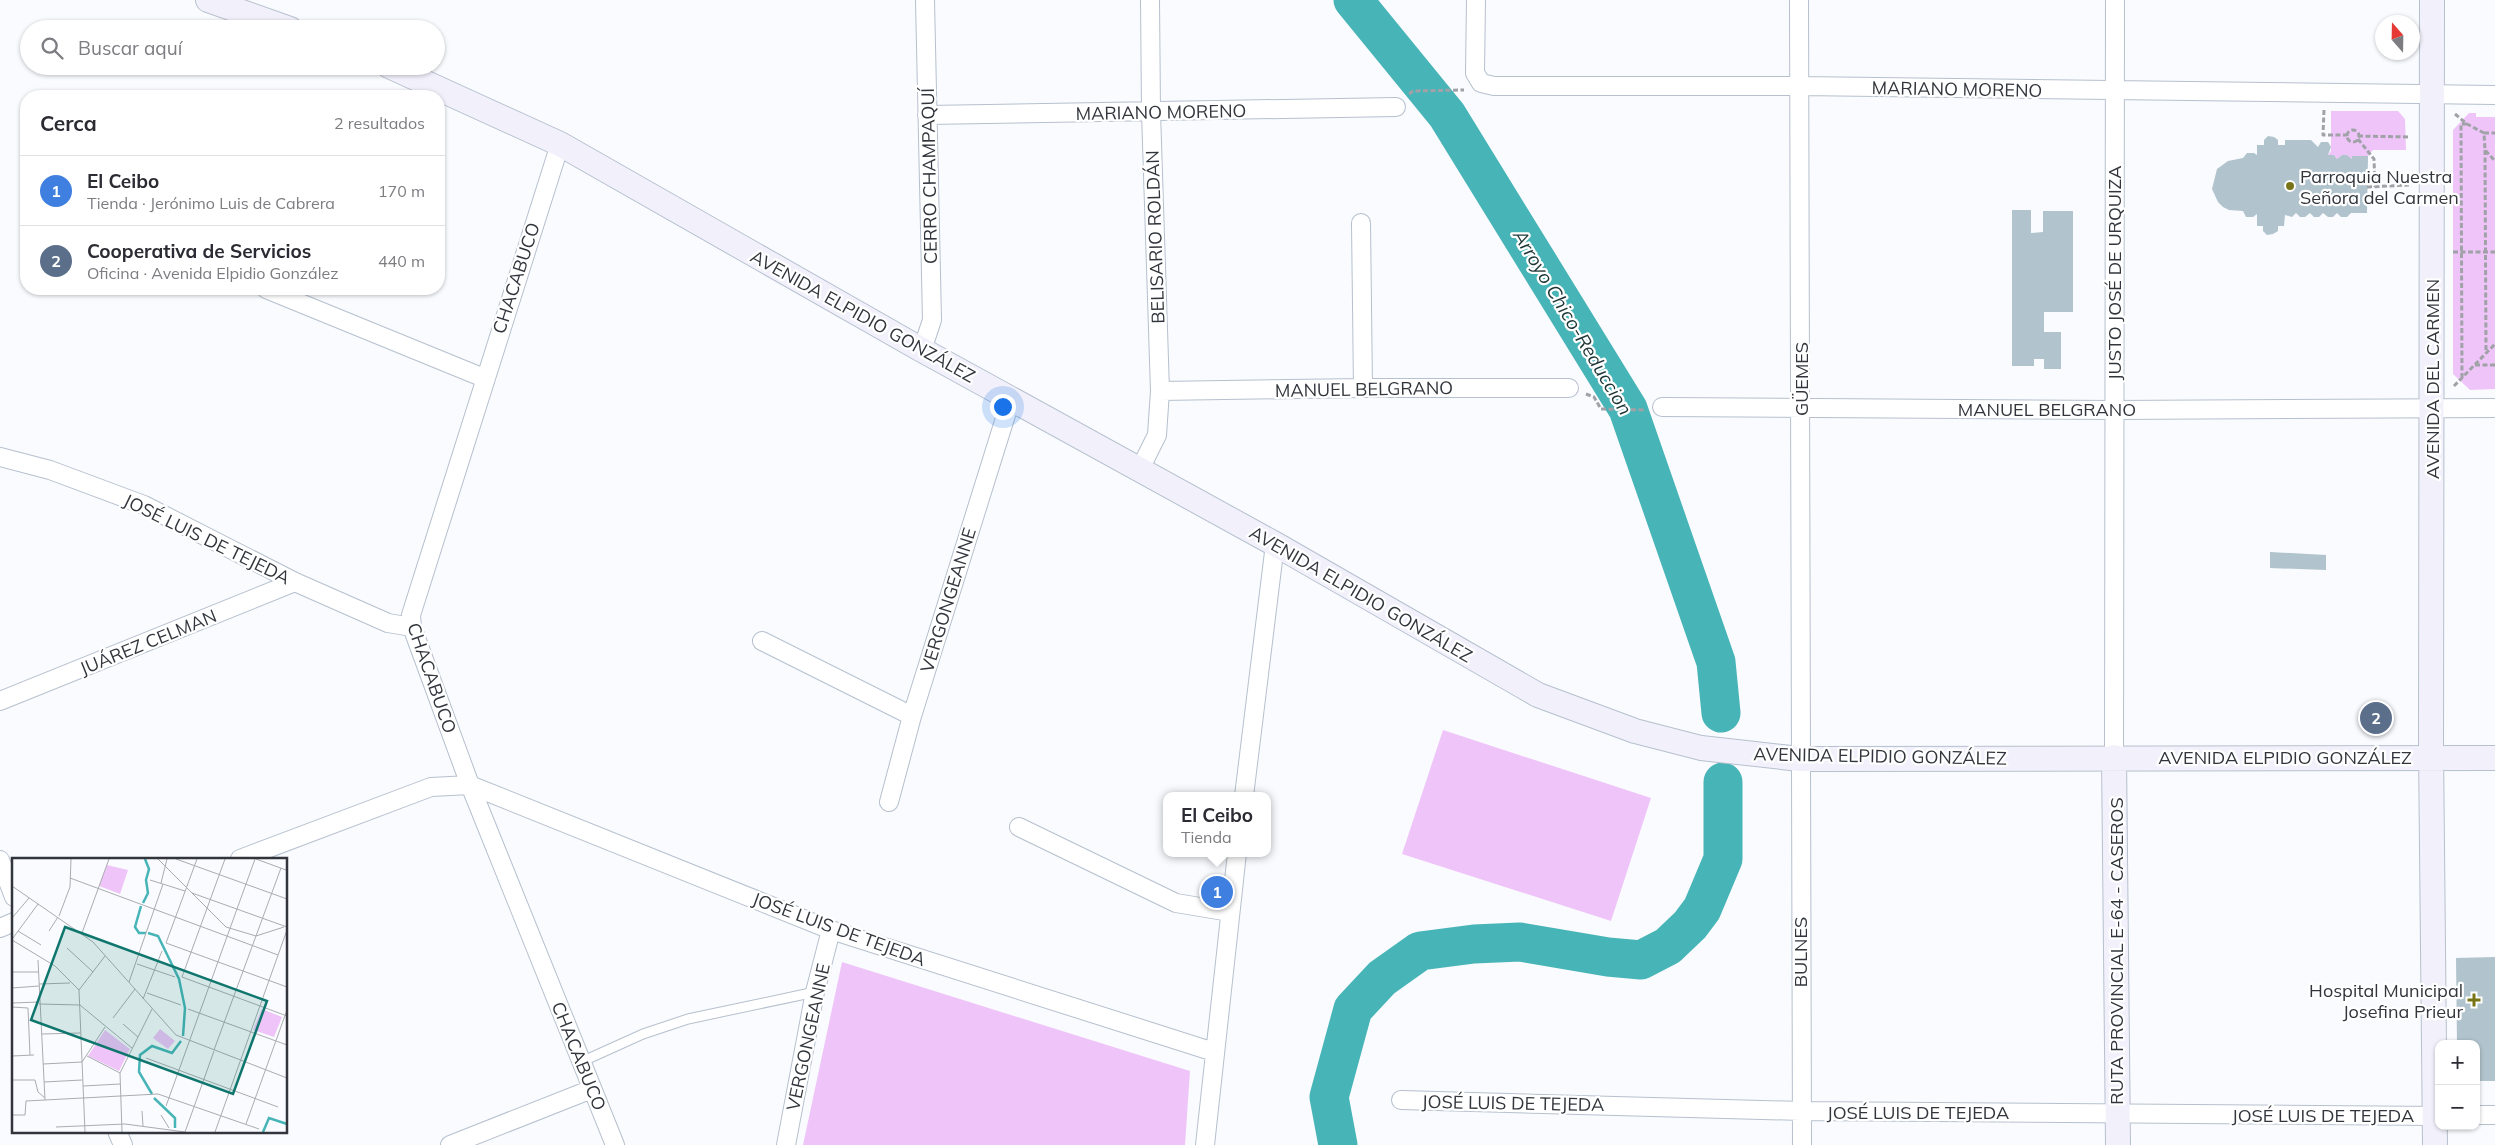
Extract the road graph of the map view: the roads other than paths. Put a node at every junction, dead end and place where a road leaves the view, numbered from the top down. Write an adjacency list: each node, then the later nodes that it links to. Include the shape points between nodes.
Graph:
1 (210, 0): 8 (main road)
2 (925, 0): 18 (street, CERRO CHAMPAQUÍ)
3 (1150, 0): 17 (street, BELISARIO ROLDÁN)
4 (1476, 0): 10 (street, MARIANO MORENO, via 1474,86)
5 (1800, 0): 10 (street, GÜEMES)
6 (2115, 0): 13 (street, JUSTO JOSÉ DE URQUIZA)
7 (2432, 0): 15 (main road, AVENIDA DEL CARMEN)
8 (265, 20)
9 (409, 75): 11 (main road, AVENIDA ELPIDIO GONZÁLEZ)
10 (1800, 86): 13 (street, MARIANO MORENO); 31 (street, GÜEMES)
11 (442, 90)
12 (445, 92): 19 (main road, AVENIDA ELPIDIO GONZÁLEZ)
13 (2114, 92): 15 (street, MARIANO MORENO); 32 (street, JUSTO JOSÉ DE URQUIZA)
14 (2495, 95): 15 (street, MARIANO MORENO)
15 (2433, 96): 29 (main road, AVENIDA DEL CARMEN)
16 (1396, 106): 17 (street, MARIANO MORENO)
17 (1151, 112): 18 (street, MARIANO MORENO); 26 (street, BELISARIO ROLDÁN)
18 (927, 115): 22 (street, CERRO CHAMPAQUÍ, via 932,320)
19 (560, 144): 22 (main road, AVENIDA ELPIDIO GONZÁLEZ); 23 (street, CHACABUCO)
20 (1361, 224): 24 (street)
21 (281, 295): 23 (street)
22 (922, 350): 27 (main road, AVENIDA ELPIDIO GONZÁLEZ)
23 (484, 378): 37 (street, CHACABUCO, via 411,615)
24 (1363, 388): 25 (street, MANUEL BELGRANO); 26 (street, MANUEL BELGRANO)
25 (1569, 388)
26 (1160, 392): 34 (street, BELISARIO ROLDÁN, via 1157,435)
27 (1011, 399): 34 (main road, AVENIDA ELPIDIO GONZÁLEZ); 40 (street, VERGONGEANNE)
28 (1662, 407): 31 (street, MANUEL BELGRANO)
29 (2432, 408): 30 (street, MANUEL BELGRANO); 32 (street, MANUEL BELGRANO); 42 (main road, AVENIDA DEL CARMEN)
30 (2495, 408)
31 (1801, 409): 32 (street, MANUEL BELGRANO); 44 (street, GÜEMES)
32 (2114, 410): 41 (street, JUSTO JOSÉ DE URQUIZA)
33 (0, 457): 36 (street, JOSÉ LUIS DE TEJEDA, via 50,470 144,505)
34 (1140, 469): 35 (main road, AVENIDA ELPIDIO GONZÁLEZ)
35 (1275, 544): 44 (main road, AVENIDA ELPIDIO GONZÁLEZ, via 1538,695 1584,714 1701,748); 46 (street)
36 (296, 582): 37 (street, JOSÉ LUIS DE TEJEDA, via 388,622); 39 (street, JUÁREZ CELMAN)
37 (412, 627): 45 (street, CHACABUCO)
38 (762, 641): 40 (street)
39 (0, 701)
40 (912, 716): 47 (street, VERGONGEANNE)
41 (2114, 757): 42 (main road, AVENIDA ELPIDIO GONZÁLEZ); 44 (main road, AVENIDA ELPIDIO GONZÁLEZ); 64 (main road, RUTA PROVINCIAL E-64 - CASEROS)
42 (2431, 757): 43 (main road, AVENIDA ELPIDIO GONZÁLEZ); 60 (main road, AVENIDA DEL CARMEN)
43 (2495, 758)
44 (1800, 759): 63 (street, BULNES)
45 (470, 785): 50 (street, via 431,786); 56 (street, JOSÉ LUIS DE TEJEDA); 59 (street, CHACABUCO)
46 (1244, 792)
47 (889, 802)
48 (1019, 828): 53 (street, via 1176,903)
49 (1237, 857): 53 (street)
50 (243, 858)
51 (0, 860): 52 (street)
52 (12, 892)
53 (1230, 912): 58 (street)
54 (12, 923): 55 (street)
55 (0, 928)
56 (832, 930): 57 (street, VERGONGEANNE); 58 (street, JOSÉ LUIS DE TEJEDA)
57 (815, 992): 59 (lane, via 688,1019 643,1034); 73 (street, VERGONGEANNE)
58 (1214, 1052): 74 (street)
59 (581, 1062): 61 (street, CHACABUCO)
60 (2436, 1085)
61 (592, 1089): 71 (street); 72 (street, CHACABUCO)
62 (1401, 1100): 63 (street, JOSÉ LUIS DE TEJEDA)
63 (1801, 1111): 64 (street, JOSÉ LUIS DE TEJEDA); 75 (street, BULNES)
64 (2118, 1113): 67 (street, JOSÉ LUIS DE TEJEDA); 76 (main road, RUTA PROVINCIAL E-64 - CASEROS)
65 (2480, 1115): 66 (street)
66 (2495, 1115)
67 (2435, 1116)
68 (2436, 1130): 77 (main road, AVENIDA DEL CARMEN)
69 (117, 1132): 70 (street)
70 (123, 1145)
71 (450, 1145)
72 (615, 1145)
73 (786, 1145)
74 (1205, 1145)
75 (1802, 1145)
76 (2118, 1145)
77 (2435, 1145)

